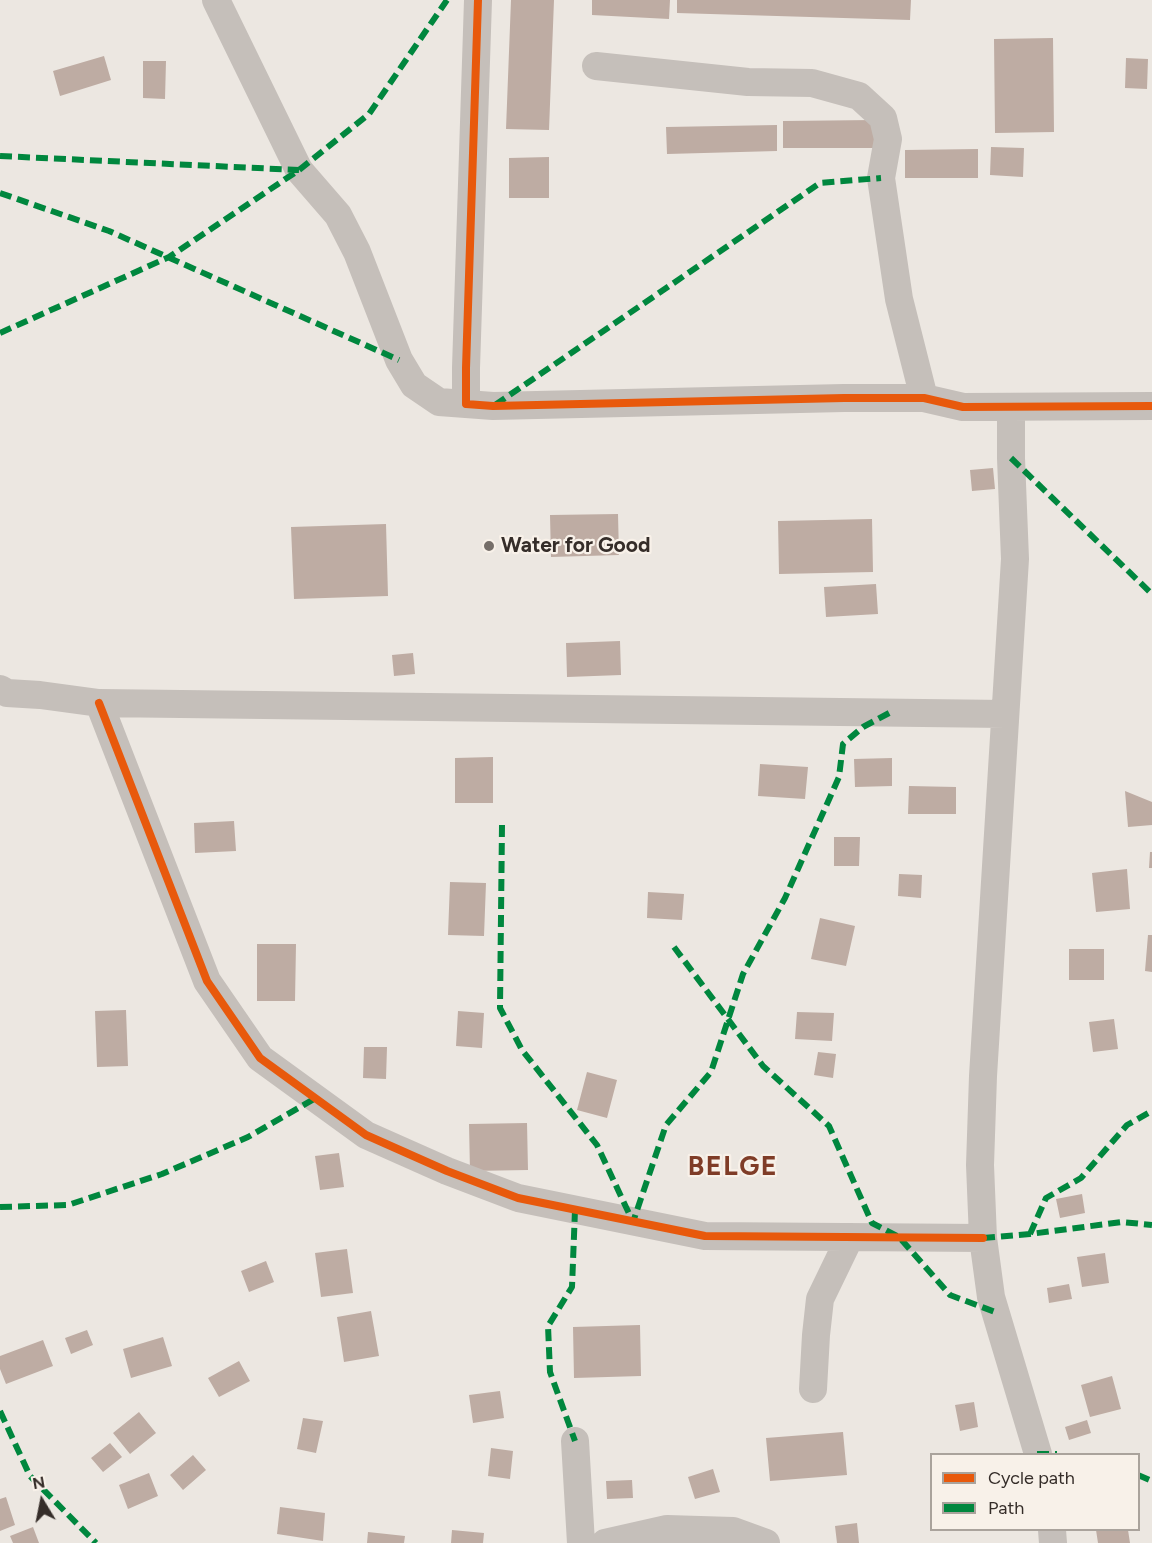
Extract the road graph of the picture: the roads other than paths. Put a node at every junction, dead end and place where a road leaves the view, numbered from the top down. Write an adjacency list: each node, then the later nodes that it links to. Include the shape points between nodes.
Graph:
1 (216, 0): 5 (street, via 300,170 338,215 357,252 399,360 414,385 439,402)
2 (478, 0): 5 (street)
3 (596, 66): 4 (street, via 748,82 812,83 859,96 883,118 888,139 881,178 899,299)
4 (924, 398): 5 (street); 7 (street, via 963,407)
5 (466, 404)
6 (1152, 406): 7 (street)
7 (1011, 407): 10 (street, via 1015,559)
8 (0, 689): 9 (street)
9 (99, 703): 10 (street); 11 (street, via 207,981 260,1058 314,1099 366,1135 518,1197 705,1236)
10 (1005, 714): 12 (street, via 983,1076)
11 (850, 1237): 12 (street); 13 (street, via 820,1299)
12 (983, 1238): 15 (street, via 991,1297)
13 (813, 1389)
14 (575, 1441): 16 (street)
15 (1037, 1453)
16 (581, 1543)
17 (605, 1543): 18 (street, via 667,1529 734,1531)
18 (766, 1543)

